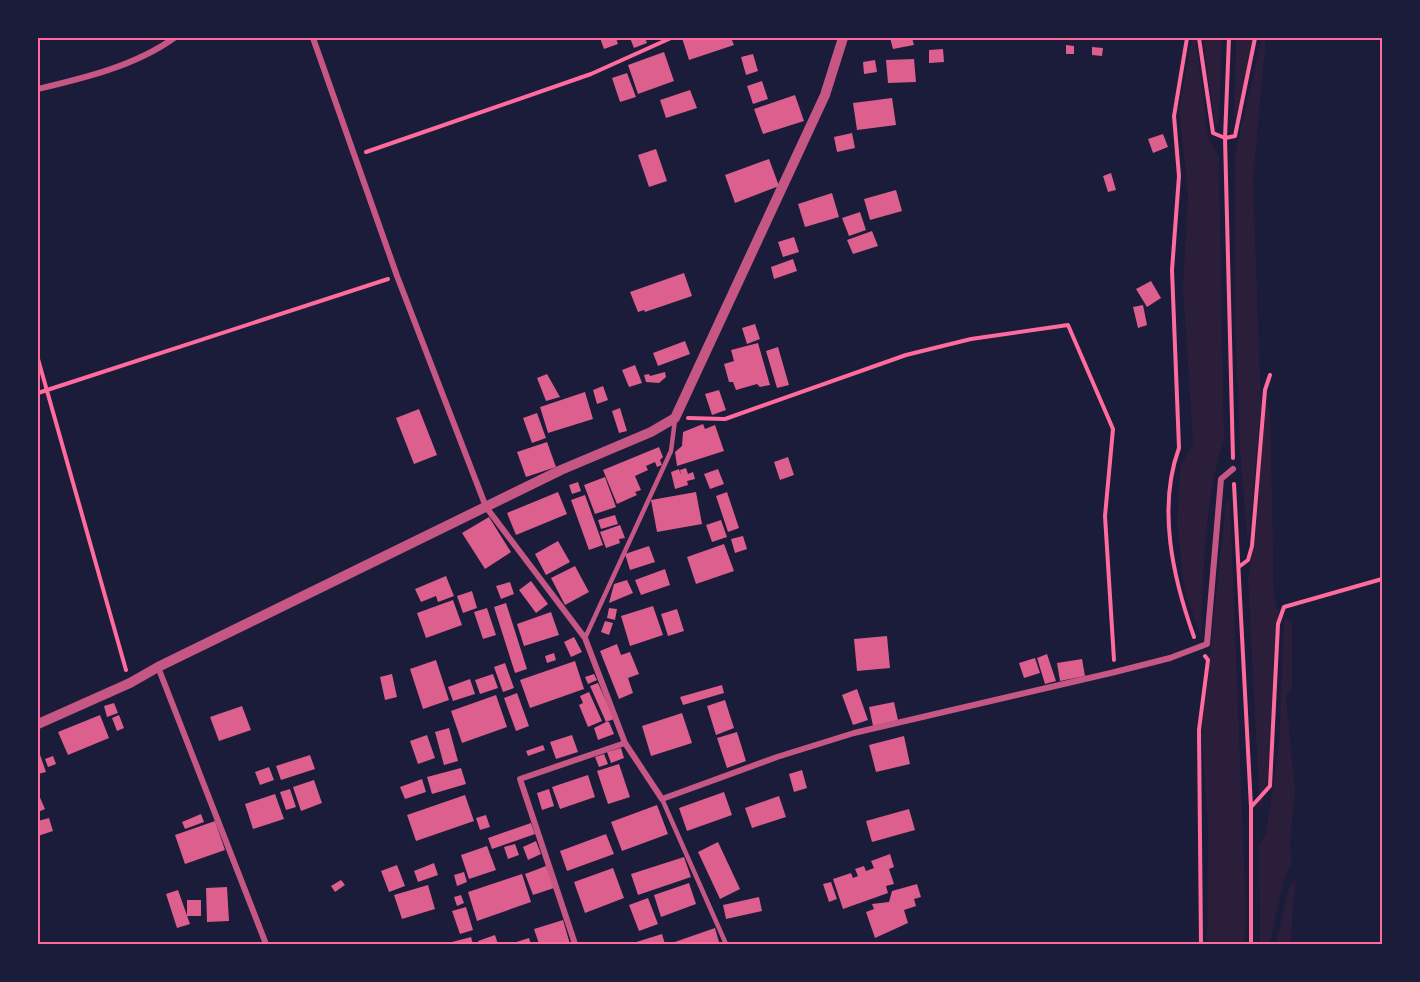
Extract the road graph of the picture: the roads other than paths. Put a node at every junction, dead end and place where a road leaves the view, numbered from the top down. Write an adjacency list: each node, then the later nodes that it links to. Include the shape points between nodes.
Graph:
1 (174, 38): 4 (street, via 156,51 122,65)
2 (313, 38): 7 (street, via 397,276)
3 (843, 38): 5 (street, via 825,95)
4 (38, 89)
5 (675, 418): 7 (street); 8 (lane, via 670,451)
6 (1233, 469): 12 (street, via 1221,479 1207,644 1115,672 854,733)
7 (486, 507): 8 (street); 9 (street)
8 (585, 638): 11 (street)
9 (158, 667): 10 (street); 13 (street)
10 (38, 724)
11 (625, 743): 12 (street); 14 (street, via 520,779)
12 (662, 799): 15 (lane)
13 (266, 945)
14 (575, 945)
15 (726, 945)

